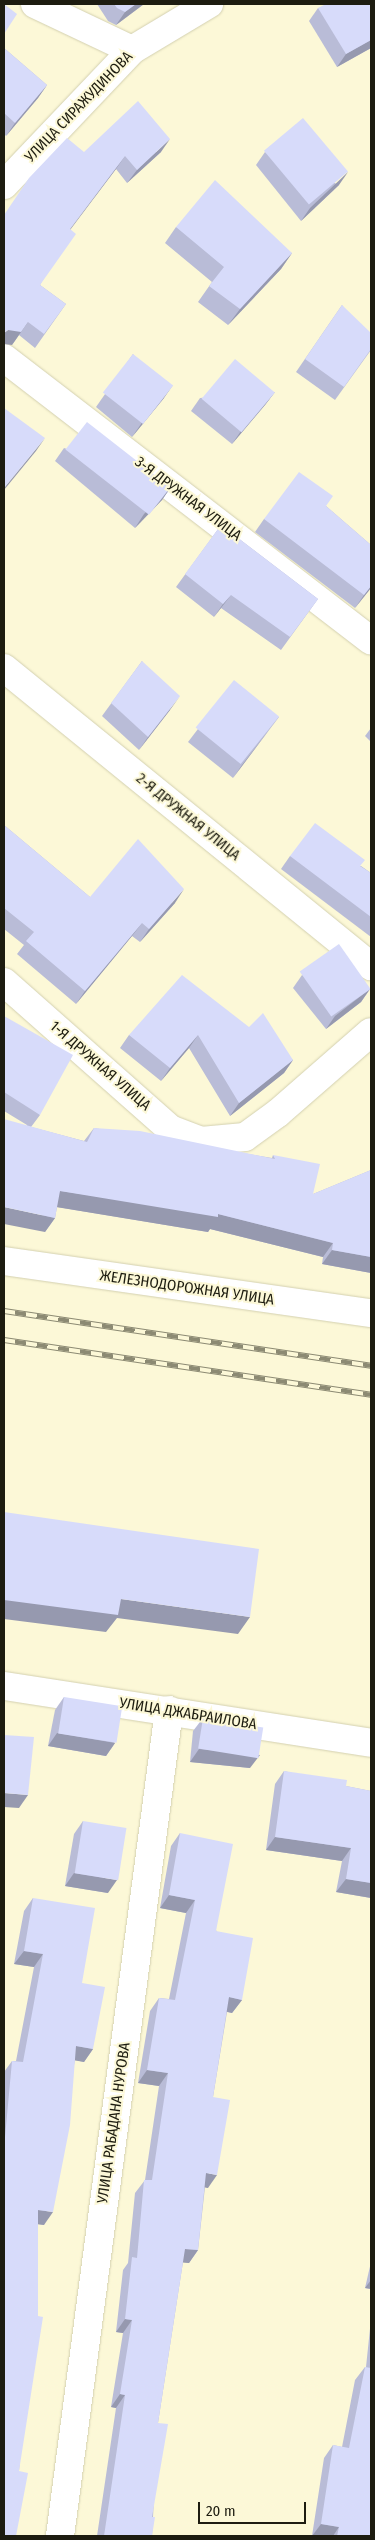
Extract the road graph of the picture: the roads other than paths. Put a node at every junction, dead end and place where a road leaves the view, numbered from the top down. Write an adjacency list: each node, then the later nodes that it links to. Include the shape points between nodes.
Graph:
1 (35, 4): 3 (street)
2 (209, 4): 3 (street, УЛИЦА СИРАЖУДИНОВА)
3 (132, 50): 4 (street, УЛИЦА СИРАЖУДИНОВА)
4 (4, 185)
5 (4, 358): 6 (street, 3-Я ДРУЖНАЯ УЛИЦА)
6 (371, 641)
7 (4, 668): 8 (street, 2-Я ДРУЖНАЯ УЛИЦА)
8 (371, 966)
9 (4, 982): 10 (street, 1-Я ДРУЖНАЯ УЛИЦА, via 170,1129 201,1140 245,1137 278,1113)
10 (371, 1032)
11 (4, 1261): 12 (street, ЖЕЛЕЗНОДОРОЖНАЯ УЛИЦА)
12 (371, 1313)
13 (4, 1686): 14 (street, УЛИЦА ДЖАБРАИЛОВА)
14 (169, 1710): 15 (street, УЛИЦА ДЖАБРАИЛОВА); 16 (street, УЛИЦА РАБАДАНА НУРОВА)
15 (371, 1743)
16 (60, 2536)

